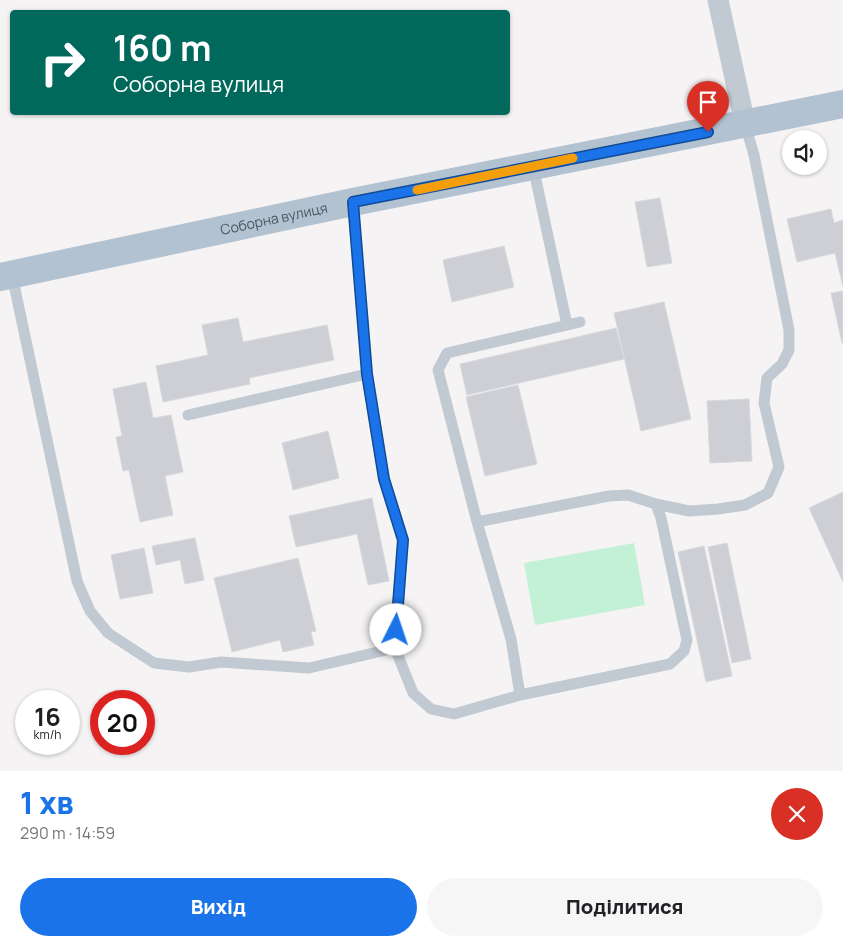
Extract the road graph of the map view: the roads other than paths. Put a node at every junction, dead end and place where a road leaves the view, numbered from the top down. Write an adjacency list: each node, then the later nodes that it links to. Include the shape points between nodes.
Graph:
1 (718, 0): 3 (street)
2 (843, 104): 3 (main road, Соборна вулиця)
3 (745, 124): 4 (main road, Соборна вулиця); 11 (lane, via 789,330 788,350 782,364 767,378 764,403 778,467 768,493 744,505 689,511)
4 (533, 166): 5 (main road, Соборна вулиця); 8 (lane)
5 (353, 202): 6 (main road, Соборна вулиця); 9 (lane)
6 (6, 276): 13 (lane, via 77,581 90,611 108,633 154,663 189,667 221,662 309,668)
7 (580, 322): 8 (lane)
8 (567, 325): 12 (lane, via 447,353 438,370)
9 (367, 374): 10 (lane); 13 (lane, via 384,479 403,540)
10 (188, 415)
11 (656, 504): 12 (lane, via 628,495 609,496); 14 (lane, via 687,640 684,651 670,664)
12 (477, 522): 14 (lane, via 511,639)
13 (395, 648): 14 (lane, via 414,693 431,709 454,714)
14 (520, 696)

